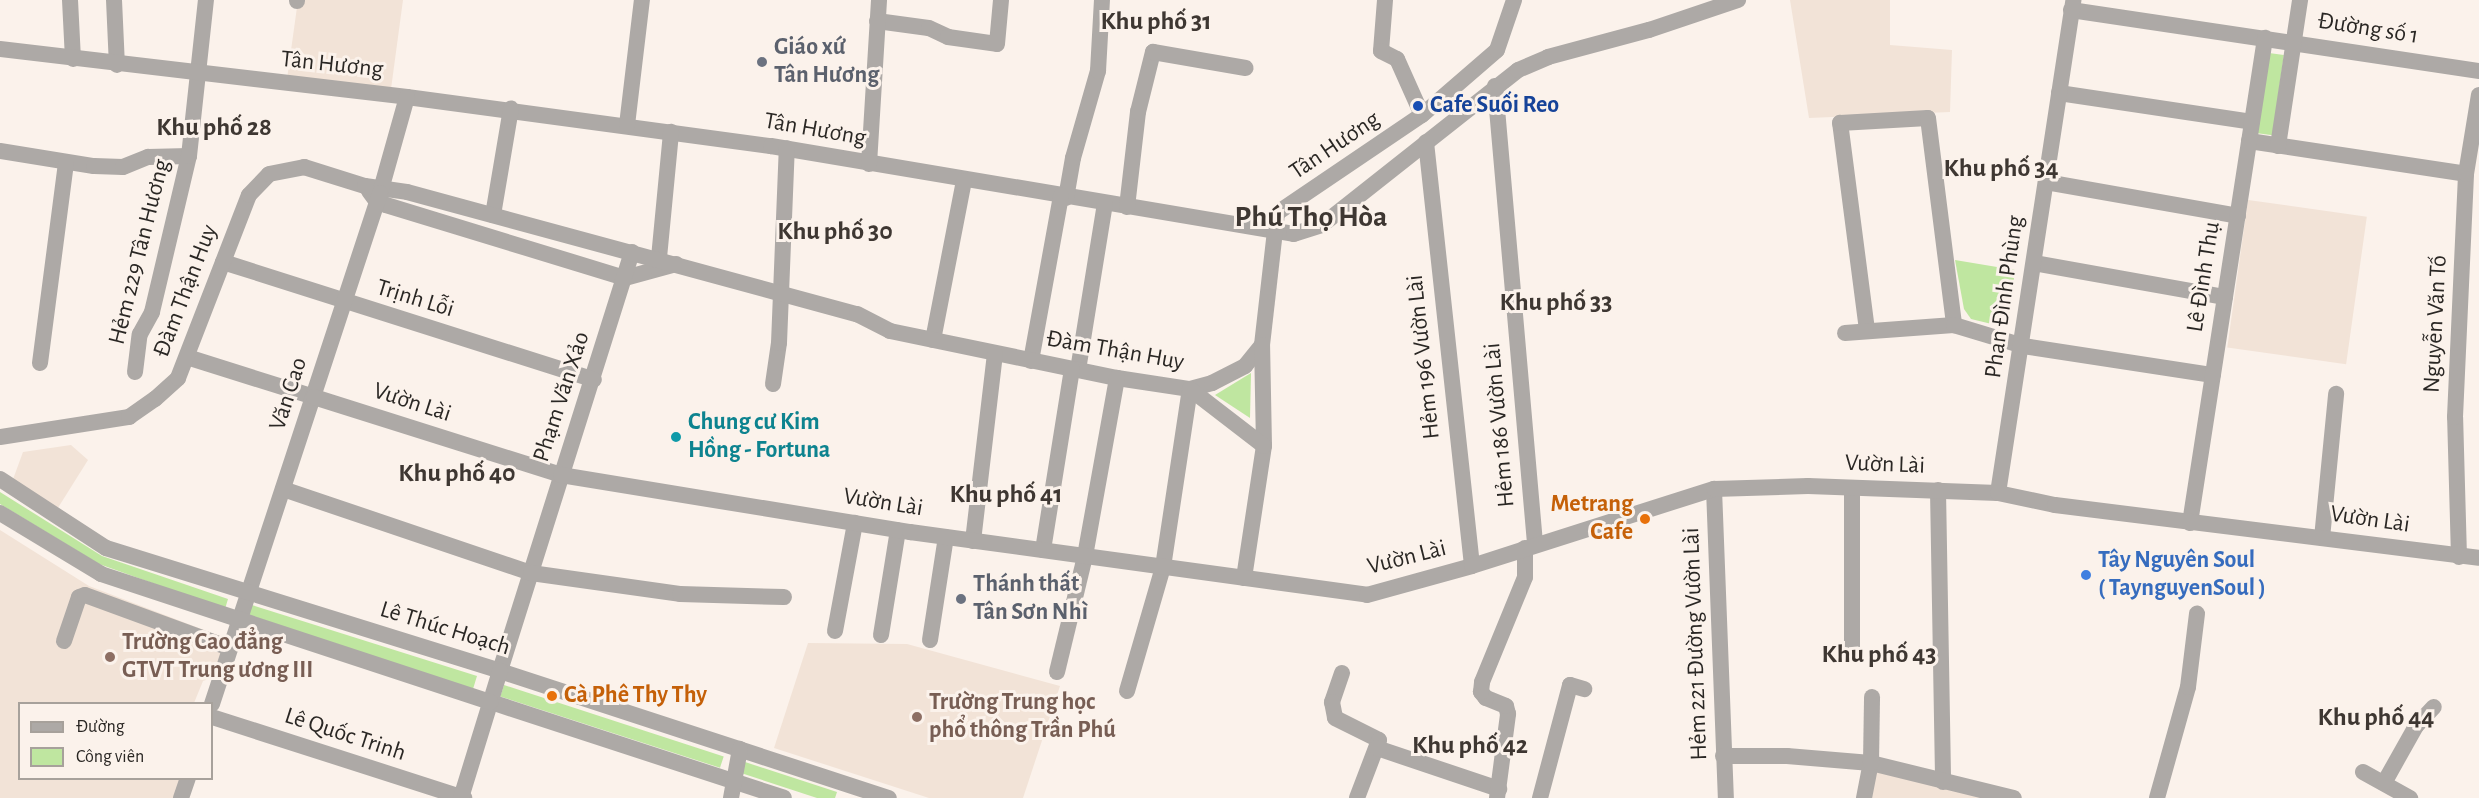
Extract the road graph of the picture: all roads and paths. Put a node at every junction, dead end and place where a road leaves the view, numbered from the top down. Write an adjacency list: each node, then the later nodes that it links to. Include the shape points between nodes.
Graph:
1 (70, 0): 18 (street)
2 (114, 0): 19 (street)
3 (206, 0): 23 (street, Hẻm 229 Tân Hương)
4 (642, 0): 31 (street)
5 (879, 0): 13 (street)
6 (1001, 0): 13 (street, via 997,44)
7 (1102, 0): 45 (street, via 1098,71)
8 (1385, 0): 29 (street, via 1381,51 1397,59)
9 (1515, 0): 17 (street, Tân Hương)
10 (1738, 0): 21 (street, via 1649,30 1548,57)
11 (2300, 0): 15 (street)
12 (2072, 5): 14 (street, Đường số 1); 25 (street, Phan Đình Phùng)
13 (877, 21): 40 (street)
14 (2265, 38): 15 (street, Đường số 1); 30 (street, Lê Đình Thụ)
15 (2293, 42): 22 (street, Đường số 1); 35 (street)
16 (0, 49): 18 (street, Tân Hương)
17 (1497, 50): 21 (street); 29 (street, Tân Hương)
18 (73, 59): 19 (street, Tân Hương)
19 (117, 65): 23 (street, Tân Hương)
20 (1246, 68): 47 (street, via 1153,52 1138,112)
21 (1518, 70): 24 (street)
22 (2479, 71)
23 (199, 73): 27 (street, Tân Hương); 38 (street, Hẻm 229 Tân Hương)
24 (1495, 86): 34 (street); 95 (street, Hẻm 186 Vườn Lài)
25 (2059, 93): 30 (street); 43 (street, Phan Đình Phùng)
26 (2479, 95): 41 (street, Nguyễn Văn Tố)
27 (406, 97): 28 (street, Tân Hương); 44 (street, Văn Cao)
28 (511, 109): 31 (street, Tân Hương); 49 (street)
29 (1422, 115): 51 (street, Tân Hương, via 1277,213)
30 (2252, 122): 33 (street, Lê Đình Thụ)
31 (627, 125): 32 (street, Tân Hương)
32 (671, 132): 36 (street, Tân Hương); 55 (street)
33 (2249, 141): 35 (street); 50 (street, Lê Đình Thụ)
34 (1426, 142): 51 (street, via 1322,225 1294,234); 100 (street, Hẻm 196 Vườn Lài)
35 (2278, 146): 41 (street)
36 (787, 148): 40 (street, Tân Hương); 57 (street)
37 (0, 151): 39 (street)
38 (189, 156): 39 (street, via 148,157 123,167); 71 (street, Hẻm 229 Tân Hương, via 152,312 140,334)
39 (66, 164): 69 (street)
40 (869, 164): 42 (street, Tân Hương)
41 (2466, 174): 48 (street, Nguyễn Văn Tố)
42 (964, 181): 45 (street, Tân Hương); 63 (street)
43 (2046, 182): 50 (street); 54 (street, Phan Đình Phùng)
44 (380, 195): 49 (street, Đàm Thận Huy); 53 (street, Đàm Thận Huy, via 365,186 304,167 269,174 249,195); 56 (street, Đàm Thận Huy); 59 (street, Văn Cao)
45 (1063, 197): 46 (street, Tân Hương); 68 (street)
46 (1105, 204): 47 (street, Tân Hương); 70 (street)
47 (1127, 207): 51 (street, Tân Hương)
48 (2472, 211): 98 (street, Nguyễn Văn Tố, via 2456,417)
49 (493, 215): 52 (street, Đàm Thận Huy)
50 (2238, 216): 58 (street, Lê Đình Thụ)
51 (1275, 233): 64 (street)
52 (632, 252): 55 (street, Đàm Thận Huy); 56 (street, Phạm Văn Xảo)
53 (223, 262): 59 (street, Trịnh Lỗi); 67 (street, Đàm Thận Huy)
54 (2034, 263): 58 (street); 65 (street, Phan Đình Phùng)
55 (658, 264): 56 (street, Đàm Thận Huy); 57 (street, Đàm Thận Huy, via 677,264)
56 (625, 278): 74 (street, Phạm Văn Xảo)
57 (780, 293): 63 (street, Đàm Thận Huy, via 857,314 890,331); 75 (street)
58 (2225, 297): 72 (street, Lê Đình Thụ)
59 (343, 302): 74 (street, Trịnh Lỗi); 78 (street, Văn Cao)
60 (1954, 325): 61 (street); 61 (street, via 1928,118 1840,123); 65 (street)
61 (1866, 330): 62 (street)
62 (1845, 333)
63 (933, 340): 66 (street, Đàm Thận Huy)
64 (1262, 345): 76 (street, Đàm Thận Huy, via 1245,366); 80 (street)
65 (2023, 346): 72 (street); 87 (street, Phan Đình Phùng)
66 (995, 354): 68 (street, Đàm Thận Huy); 94 (street)
67 (187, 357): 78 (street, Vườn Lài); 79 (street, Đàm Thận Huy, via 178,378 129,417)
68 (1031, 361): 70 (street, Đàm Thận Huy)
69 (40, 363)
70 (1075, 370): 73 (street, Đàm Thận Huy); 96 (street)
71 (135, 372)
72 (2213, 375): 90 (street, Lê Đình Thụ)
73 (1117, 378): 76 (street, Đàm Thận Huy); 97 (street)
74 (594, 380): 81 (street, Phạm Văn Xảo)
75 (773, 384)
76 (1190, 389): 80 (street); 101 (street)
77 (2336, 394): 93 (street)
78 (315, 397): 81 (street, Vườn Lài); 84 (street, Văn Cao)
79 (0, 437)
80 (1264, 446): 103 (street)
81 (561, 475): 89 (street, Vườn Lài); 102 (street, Phạm Văn Xảo)
82 (0, 479): 104 (street, Lê Thúc Hoạch, via 106,548)
83 (1852, 488): 85 (street, Vườn Lài); 86 (street, Vườn Lài); 113 (street)
84 (283, 489): 102 (street); 104 (street, Văn Cao)
85 (1714, 489): 95 (street, Vườn Lài); 126 (street, Hẻm 221 Đường Vườn Lài)
86 (1938, 490): 87 (street, Vườn Lài); 130 (street)
87 (1998, 493): 90 (street, Vườn Lài)
88 (0, 513): 107 (street, via 101,574)
89 (855, 523): 91 (street, Vườn Lài); 108 (street)
90 (2190, 523): 93 (street, Vườn Lài)
91 (898, 530): 92 (street, Vườn Lài); 109 (street)
92 (946, 537): 94 (street, Vườn Lài); 110 (street)
93 (2322, 538): 98 (street, Vườn Lài)
94 (973, 541): 96 (street, Vườn Lài)
95 (1530, 546): 100 (street, Vườn Lài); 134 (street, Hẻm 186 Vườn Lài, via 1525,577 1482,682 1481,692 1486,698 1508,709)
96 (1043, 550): 97 (street, Vườn Lài)
97 (1085, 556): 101 (street, Vườn Lài); 115 (street)
98 (2459, 557): 99 (street, Vườn Lài)
99 (2479, 558)
100 (1472, 566): 103 (street, Vườn Lài, via 1367,595)
101 (1162, 567): 103 (street, Vườn Lài); 118 (street)
102 (531, 573): 105 (street, via 680,594); 114 (street, Phạm Văn Xảo)
103 (1244, 578)
104 (247, 592): 107 (street, Văn Cao); 114 (street, Lê Thúc Hoạch)
105 (784, 597)
106 (2197, 614): 144 (street, via 2188,687)
107 (239, 619): 112 (street, Văn Cao); 121 (street)
108 (835, 631)
109 (881, 635)
110 (930, 640)
111 (64, 641): 112 (street, via 79,597 86,595)
112 (230, 648): 120 (street, Văn Cao)
113 (1852, 649)
114 (500, 671): 121 (street, Phạm Văn Xảo); 125 (street, Lê Thúc Hoạch)
115 (1057, 672)
116 (1342, 674): 124 (street, via 1332,702 1335,718 1379,740)
117 (1584, 689): 140 (street, via 1570,685)
118 (1127, 691)
119 (1872, 697): 127 (street)
120 (213, 702)
121 (491, 702): 132 (street); 136 (street, Phạm Văn Xảo)
122 (2434, 707): 131 (street, via 2416,726)
123 (213, 717): 136 (street, Lê Quốc Trinh)
124 (1377, 748): 134 (street); 139 (street)
125 (740, 749): 132 (street); 133 (street, Lê Thúc Hoạch)
126 (1723, 756): 127 (street, via 1787,756); 141 (street, Hẻm 221 Đường Vườn Lài)
127 (1871, 764): 130 (street); 142 (street)
128 (2362, 772): 131 (street)
129 (187, 780): 135 (street)
130 (1943, 782): 143 (street)
131 (2384, 783): 145 (street)
132 (734, 790): 137 (street)
133 (858, 794): 138 (street, Lê Thúc Hoạch)
134 (1498, 794)
135 (182, 798)
136 (462, 798)
137 (784, 798)
138 (889, 798)
139 (1357, 798)
140 (1540, 798)
141 (1726, 798)
142 (1864, 798)
143 (2014, 798)
144 (2157, 798)
145 (2410, 798)

